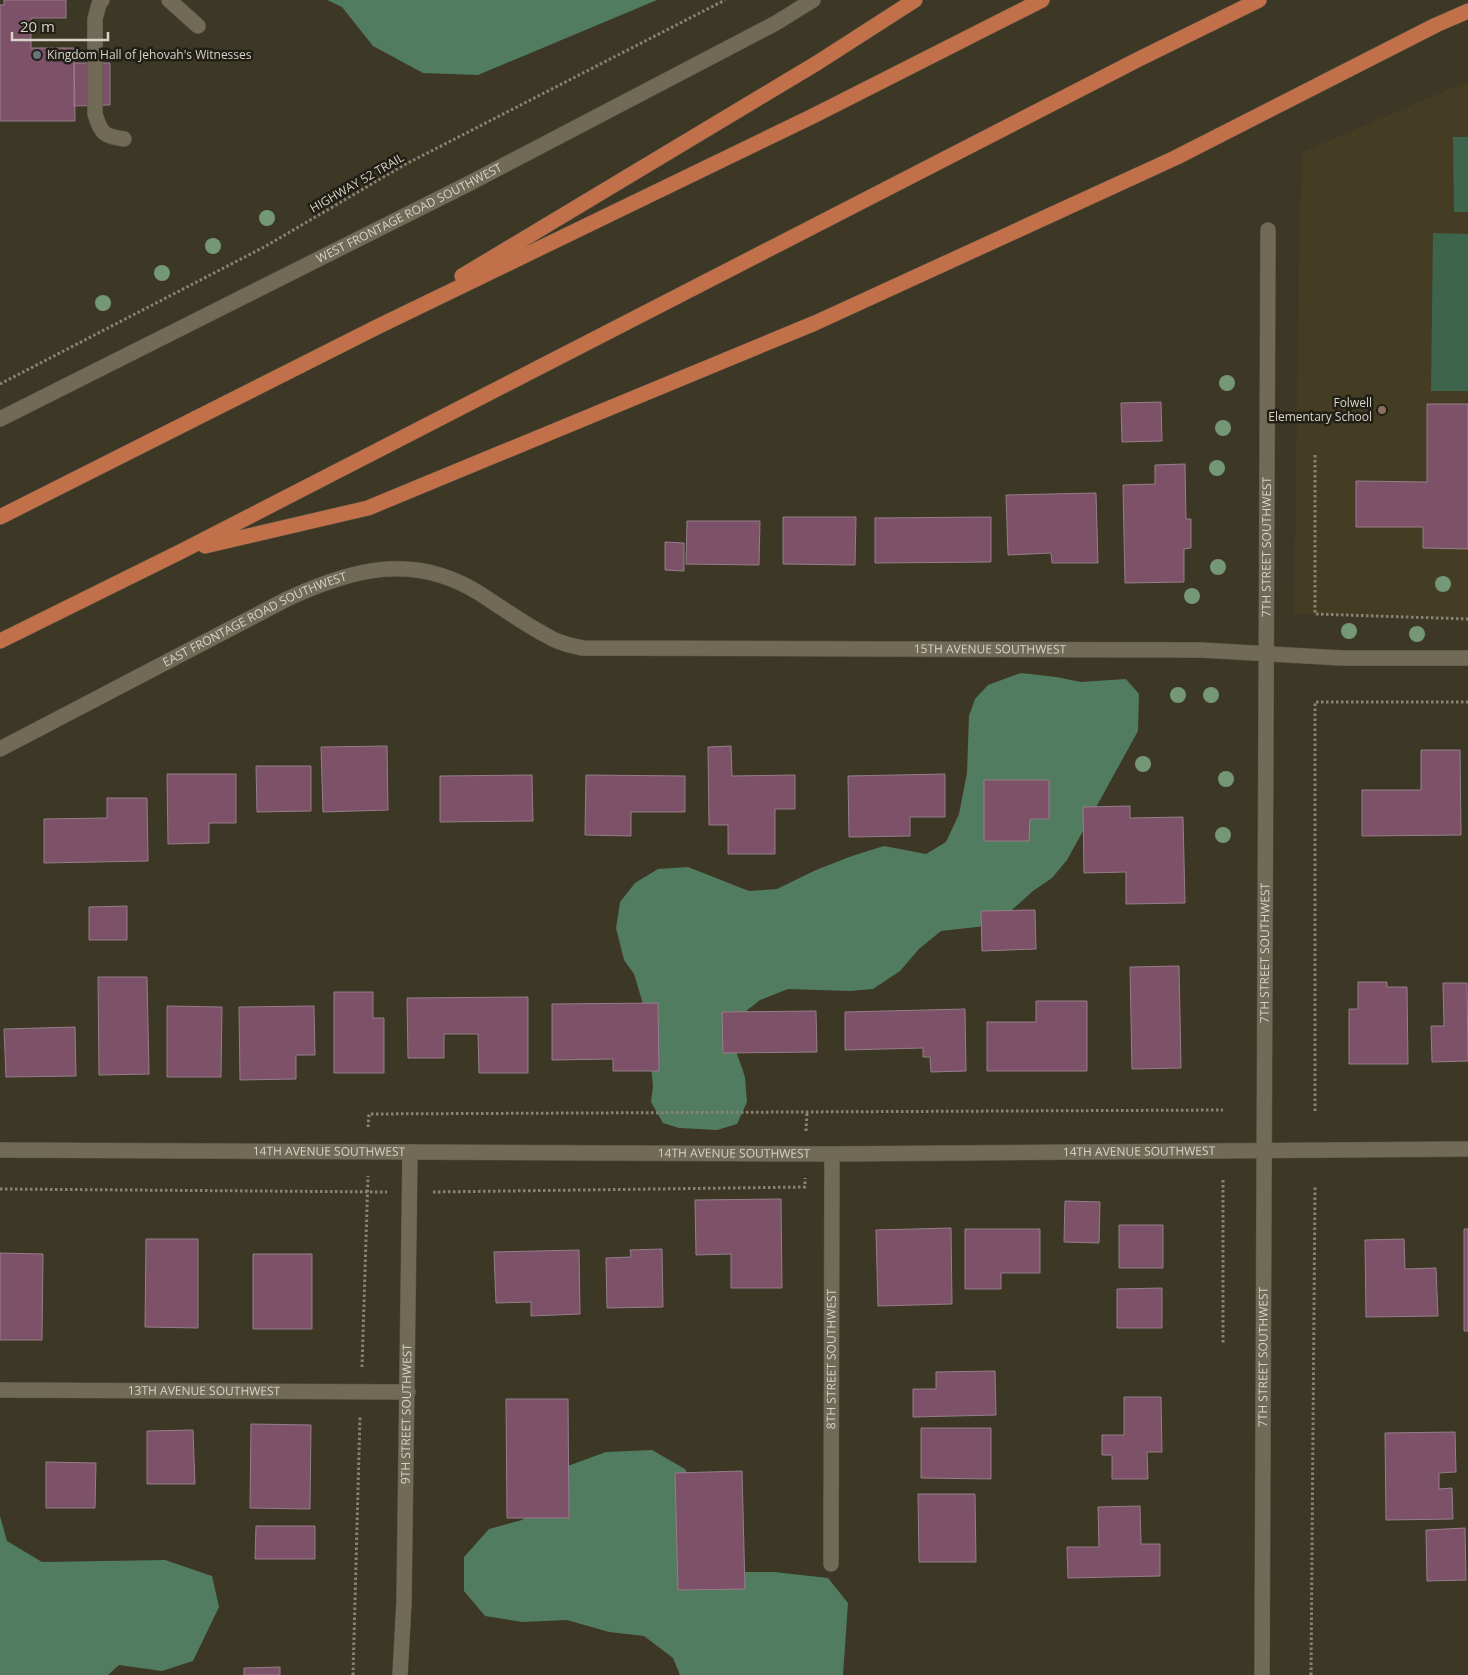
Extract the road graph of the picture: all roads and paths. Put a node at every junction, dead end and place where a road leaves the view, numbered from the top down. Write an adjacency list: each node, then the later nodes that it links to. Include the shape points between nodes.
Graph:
1 (102, 0): 10 (street, via 95,19 95,114 99,129 108,136)
2 (169, 0): 9 (street)
3 (726, 0): 13 (path, HIGHWAY 52 TRAIL, via 404,165 266,246)
4 (813, 0): 14 (street, WEST FRONTAGE ROAD SOUTHWEST, via 776,23 470,183)
5 (915, 0): 12 (highway, via 817,63)
6 (1042, 0): 12 (highway, via 804,121)
7 (1259, 0): 17 (highway)
8 (1468, 11): 17 (highway, via 1175,158 815,324 368,508)
9 (198, 26)
10 (124, 140)
11 (1268, 230): 21 (street, 7TH STREET SOUTHWEST)
12 (379, 326): 16 (highway)
13 (0, 384)
14 (0, 419)
15 (1315, 455): 18 (path, via 1315,614)
16 (0, 517)
17 (182, 552): 20 (highway)
18 (1468, 619)
19 (518, 620): 21 (street, 15TH AVENUE SOUTHWEST, via 559,642 582,648 1200,650); 24 (street, EAST FRONTAGE ROAD SOUTHWEST, via 453,579 418,570 355,573 287,599)
20 (0, 641)
21 (1266, 653): 22 (street, 15TH AVENUE SOUTHWEST, via 1351,658); 30 (street, 7TH STREET SOUTHWEST)
22 (1468, 658)
23 (1468, 702): 26 (path, via 1316,702)
24 (0, 749)
25 (1223, 1110): 27 (path)
26 (1316, 1111)
27 (369, 1114)
28 (1468, 1149): 30 (street, 14TH AVENUE SOUTHWEST)
29 (0, 1150): 31 (street, 14TH AVENUE SOUTHWEST)
30 (1264, 1151): 32 (street, 14TH AVENUE SOUTHWEST); 46 (street, 7TH STREET SOUTHWEST)
31 (410, 1152): 32 (street, 14TH AVENUE SOUTHWEST); 38 (street, 9TH STREET SOUTHWEST)
32 (832, 1154): 43 (street, 8TH STREET SOUTHWEST)
33 (1223, 1180): 39 (path)
34 (805, 1187): 38 (path)
35 (1315, 1187): 47 (path)
36 (0, 1189): 37 (path)
37 (368, 1192): 38 (path); 41 (path)
38 (410, 1192): 42 (street, 9TH STREET SOUTHWEST)
39 (1223, 1344)
40 (0, 1390): 41 (street, 13TH AVENUE SOUTHWEST)
41 (361, 1392): 42 (street, 13TH AVENUE SOUTHWEST); 44 (path)
42 (408, 1392): 45 (street, 9TH STREET SOUTHWEST)
43 (831, 1564)
44 (353, 1675)
45 (400, 1675)
46 (1262, 1675)
47 (1311, 1675)

